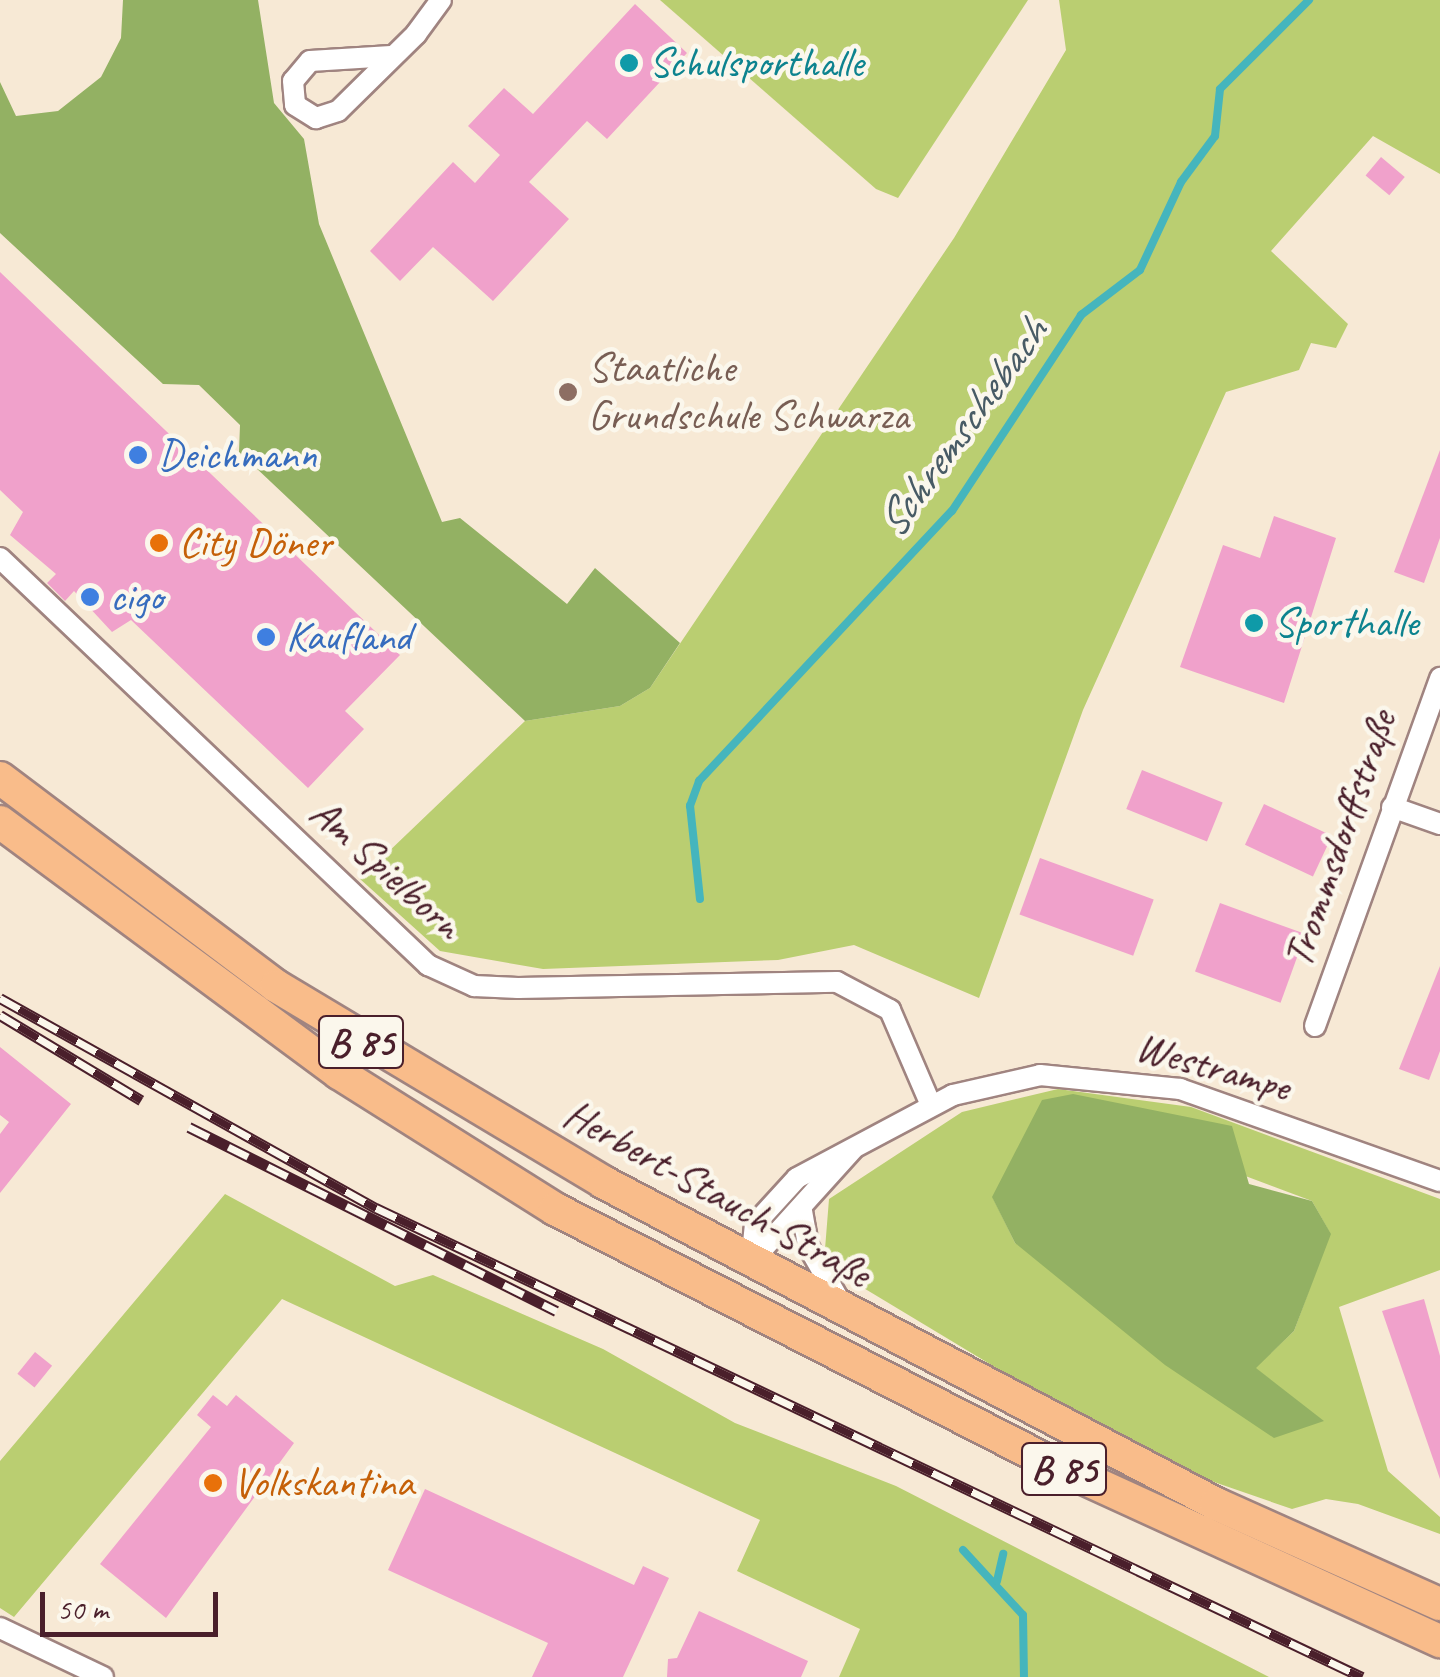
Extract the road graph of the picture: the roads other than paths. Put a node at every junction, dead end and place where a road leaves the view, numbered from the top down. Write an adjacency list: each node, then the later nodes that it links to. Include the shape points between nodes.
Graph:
1 (441, 0): 2 (street)
2 (391, 56): 2 (street, via 327,118 295,105 294,81 310,61)
3 (0, 558): 10 (street, Am Spielborn, via 428,965 474,986 518,988 837,982 890,1010)
4 (1440, 678): 6 (street, Trommsdorffstraße)
5 (0, 778): 14 (main road, Herbert-Stauch-Straße / B 85, via 364,1044)
6 (1392, 806): 8 (street); 9 (street, Trommsdorffstraße)
7 (0, 822): 15 (main road, Herbert-Stauch-Straße / B 85, via 392,1109)
8 (1440, 824)
9 (1315, 1026)
10 (932, 1106): 11 (street, Westrampe); 12 (street, Westrampe, via 1008,1079 1134,1079)
11 (853, 1149): 13 (street, Westrampe); 14 (street, Westrampe, via 764,1209)
12 (1440, 1180)
13 (802, 1211): 14 (street, Westrampe); 16 (street, via 817,1266)
14 (750, 1262): 15 (main road); 16 (main road, Herbert-Stauch-Straße / B 85); 17 (main road)
15 (694, 1284): 17 (main road, Herbert-Stauch-Straße / B 85)
16 (849, 1316): 18 (main road, Herbert-Stauch-Straße / B 85, via 1216,1504)
17 (761, 1318): 20 (main road, Herbert-Stauch-Straße / B 85)
18 (1440, 1604)
19 (0, 1628): 21 (street)
20 (1440, 1641)
21 (72, 1671): 22 (street)
22 (103, 1677)

